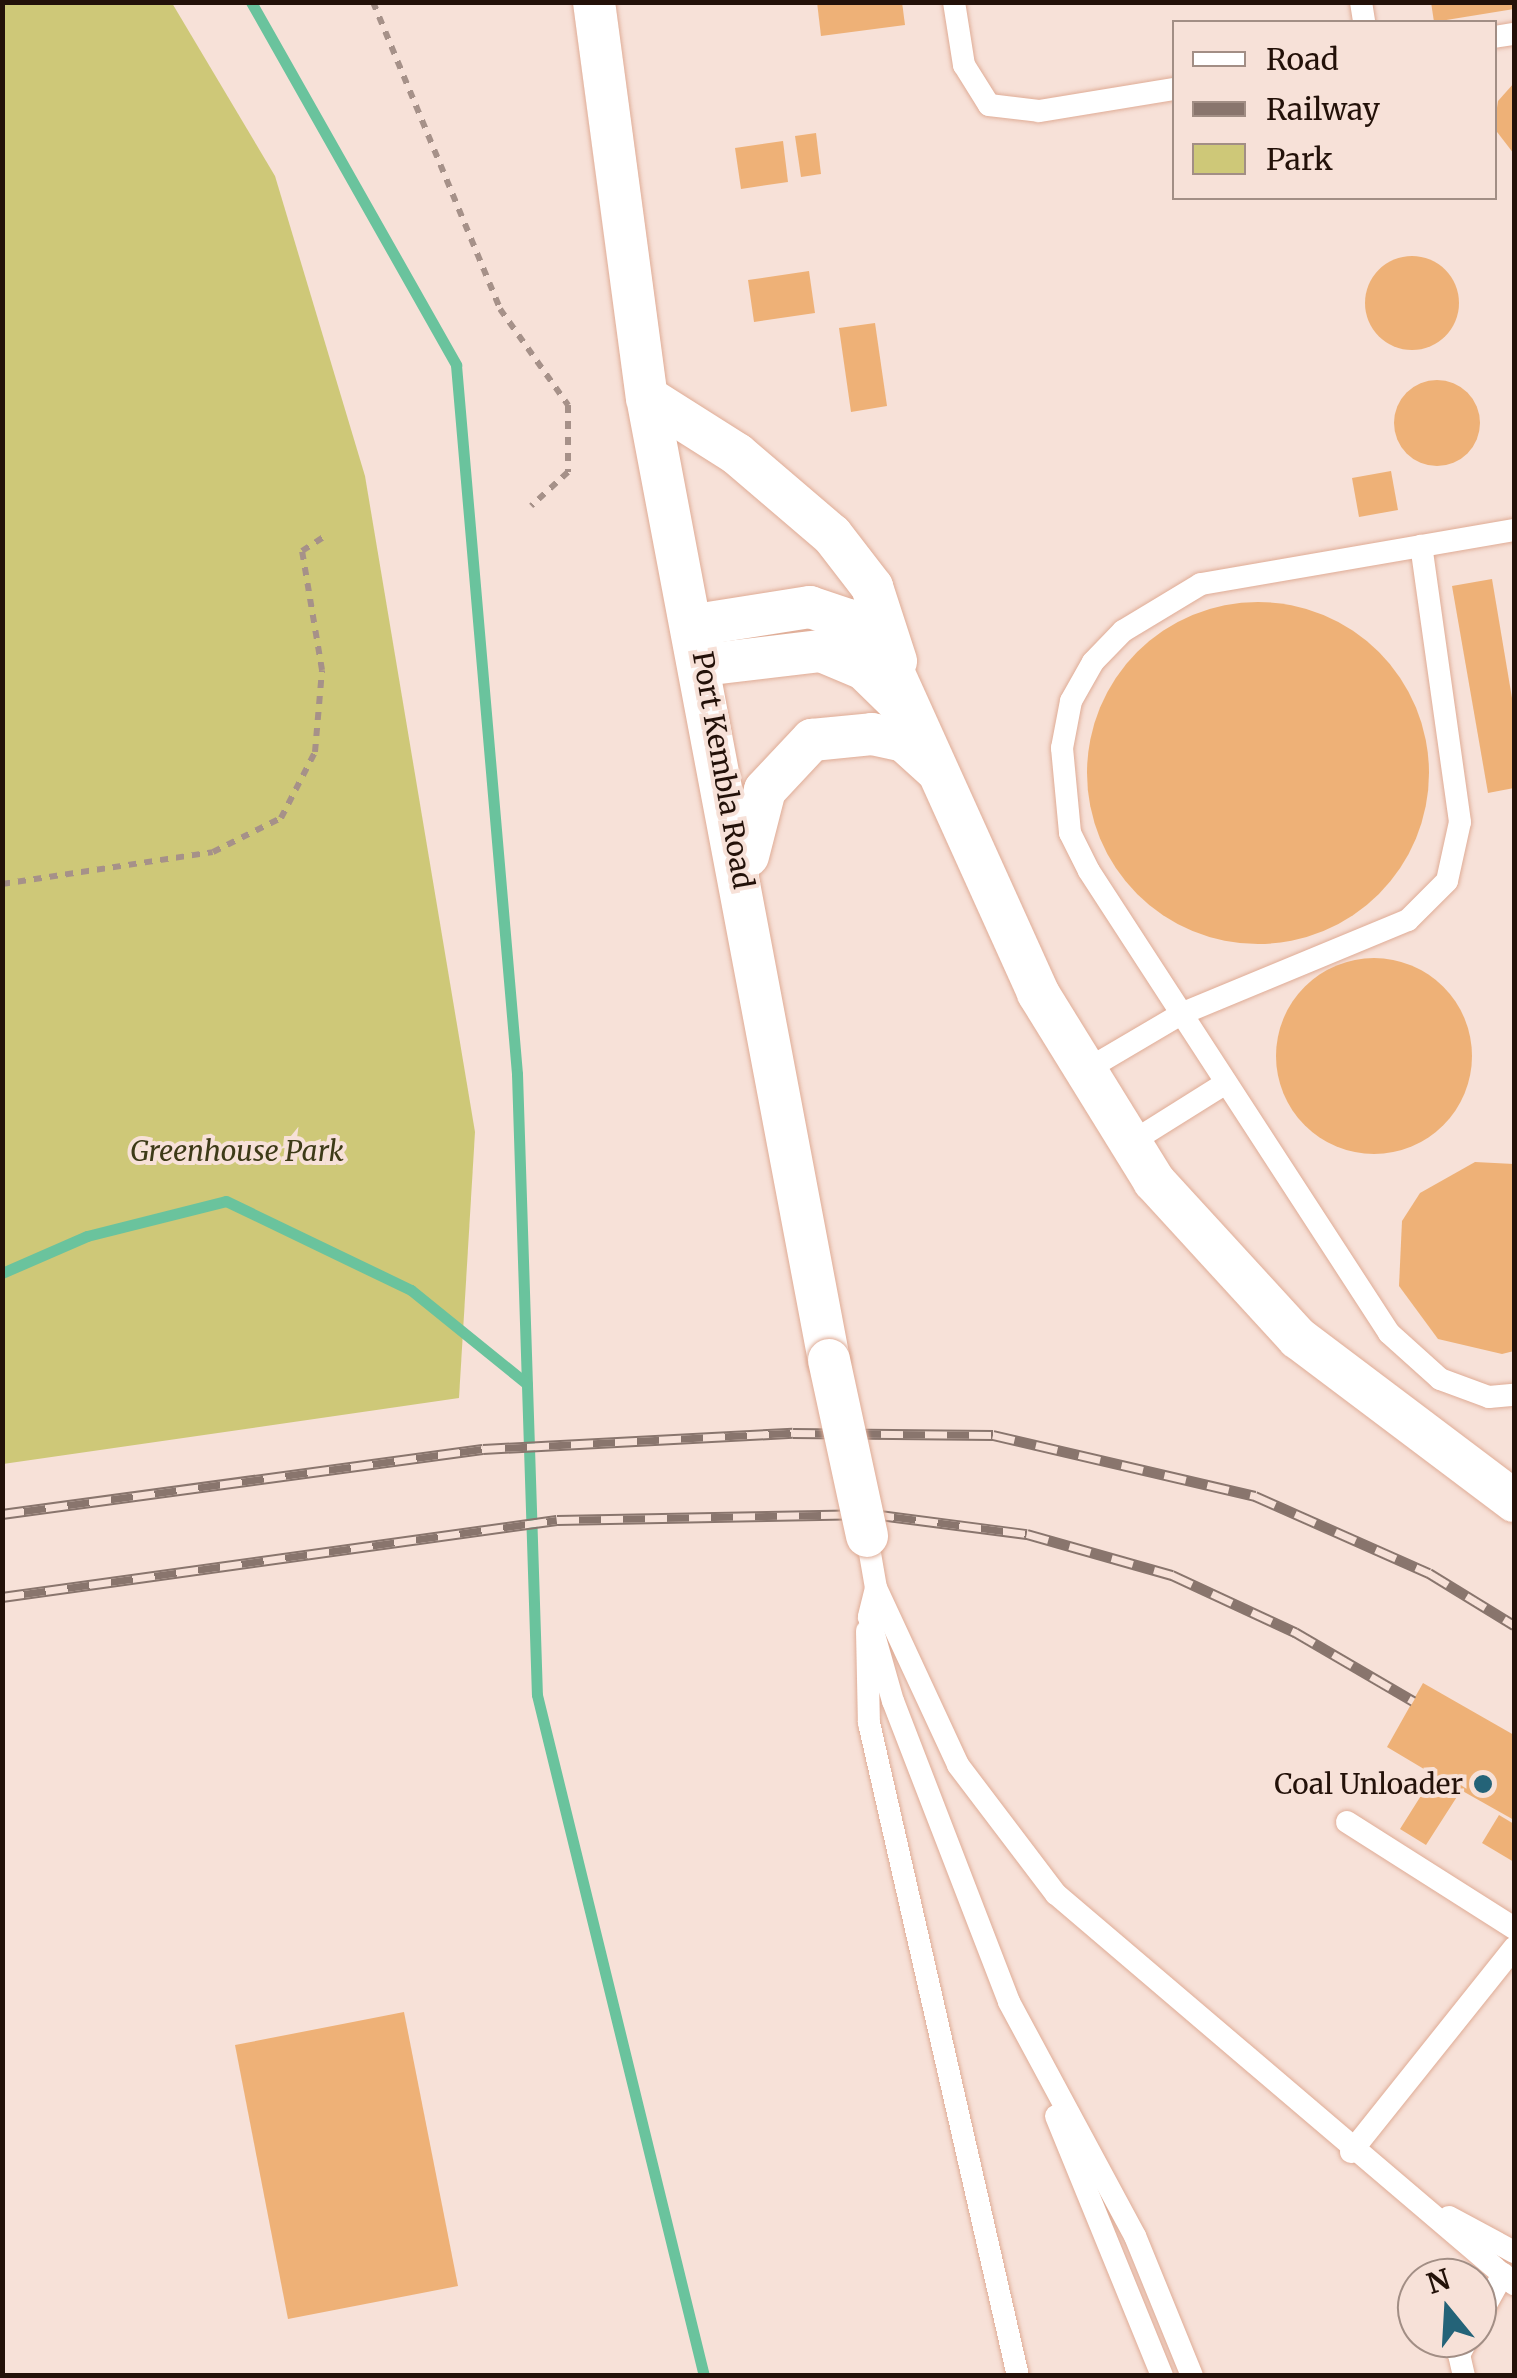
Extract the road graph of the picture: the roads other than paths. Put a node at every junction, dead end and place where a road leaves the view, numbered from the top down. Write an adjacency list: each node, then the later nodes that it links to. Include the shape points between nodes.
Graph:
1 (594, 2): 4 (street, Port Kembla Road)
2 (954, 2): 3 (lane, via 964,65 989,105 1039,111)
3 (1172, 89)
4 (648, 397): 7 (street, Port Kembla Road); 8 (street, via 737,454 845,549 875,595)
5 (1514, 530): 6 (lane)
6 (1421, 546): 11 (lane, via 1460,822 1447,880 1408,920); 11 (lane, via 1202,584 1123,631 1071,700 1062,748 1070,833)
7 (700, 645): 8 (street, via 772,608 829,611 867,632); 9 (street, via 849,660 893,694); 10 (street, Port Kembla Road)
8 (902, 683): 9 (street)
9 (938, 776): 10 (street, via 904,741 872,734 800,747 761,798); 12 (street)
10 (744, 886): 17 (street, Port Kembla Road, bridge)
11 (1181, 1014): 12 (lane); 13 (lane)
12 (1081, 1074): 14 (street)
13 (1226, 1083): 14 (lane); 15 (lane, via 1389,1333 1440,1379)
14 (1128, 1145): 16 (street, via 1202,1241 1298,1338)
15 (1513, 1397)
16 (1514, 1500)
17 (867, 1536): 18 (lane)
18 (876, 1588): 19 (lane); 24 (lane, via 958,1765 999,1826 1119,1954)
19 (869, 1617): 23 (lane); 28 (lane, via 868,1723)
20 (1347, 1822): 21 (lane)
21 (1514, 1928)
22 (1514, 1948): 24 (lane)
23 (1009, 2002): 29 (lane); 30 (lane, via 1136,2236)
24 (1351, 2152): 25 (lane)
25 (1402, 2192): 26 (lane); 27 (lane)
26 (1514, 2252)
27 (1508, 2279)
28 (1018, 2376)
29 (1162, 2376)
30 (1192, 2376)

